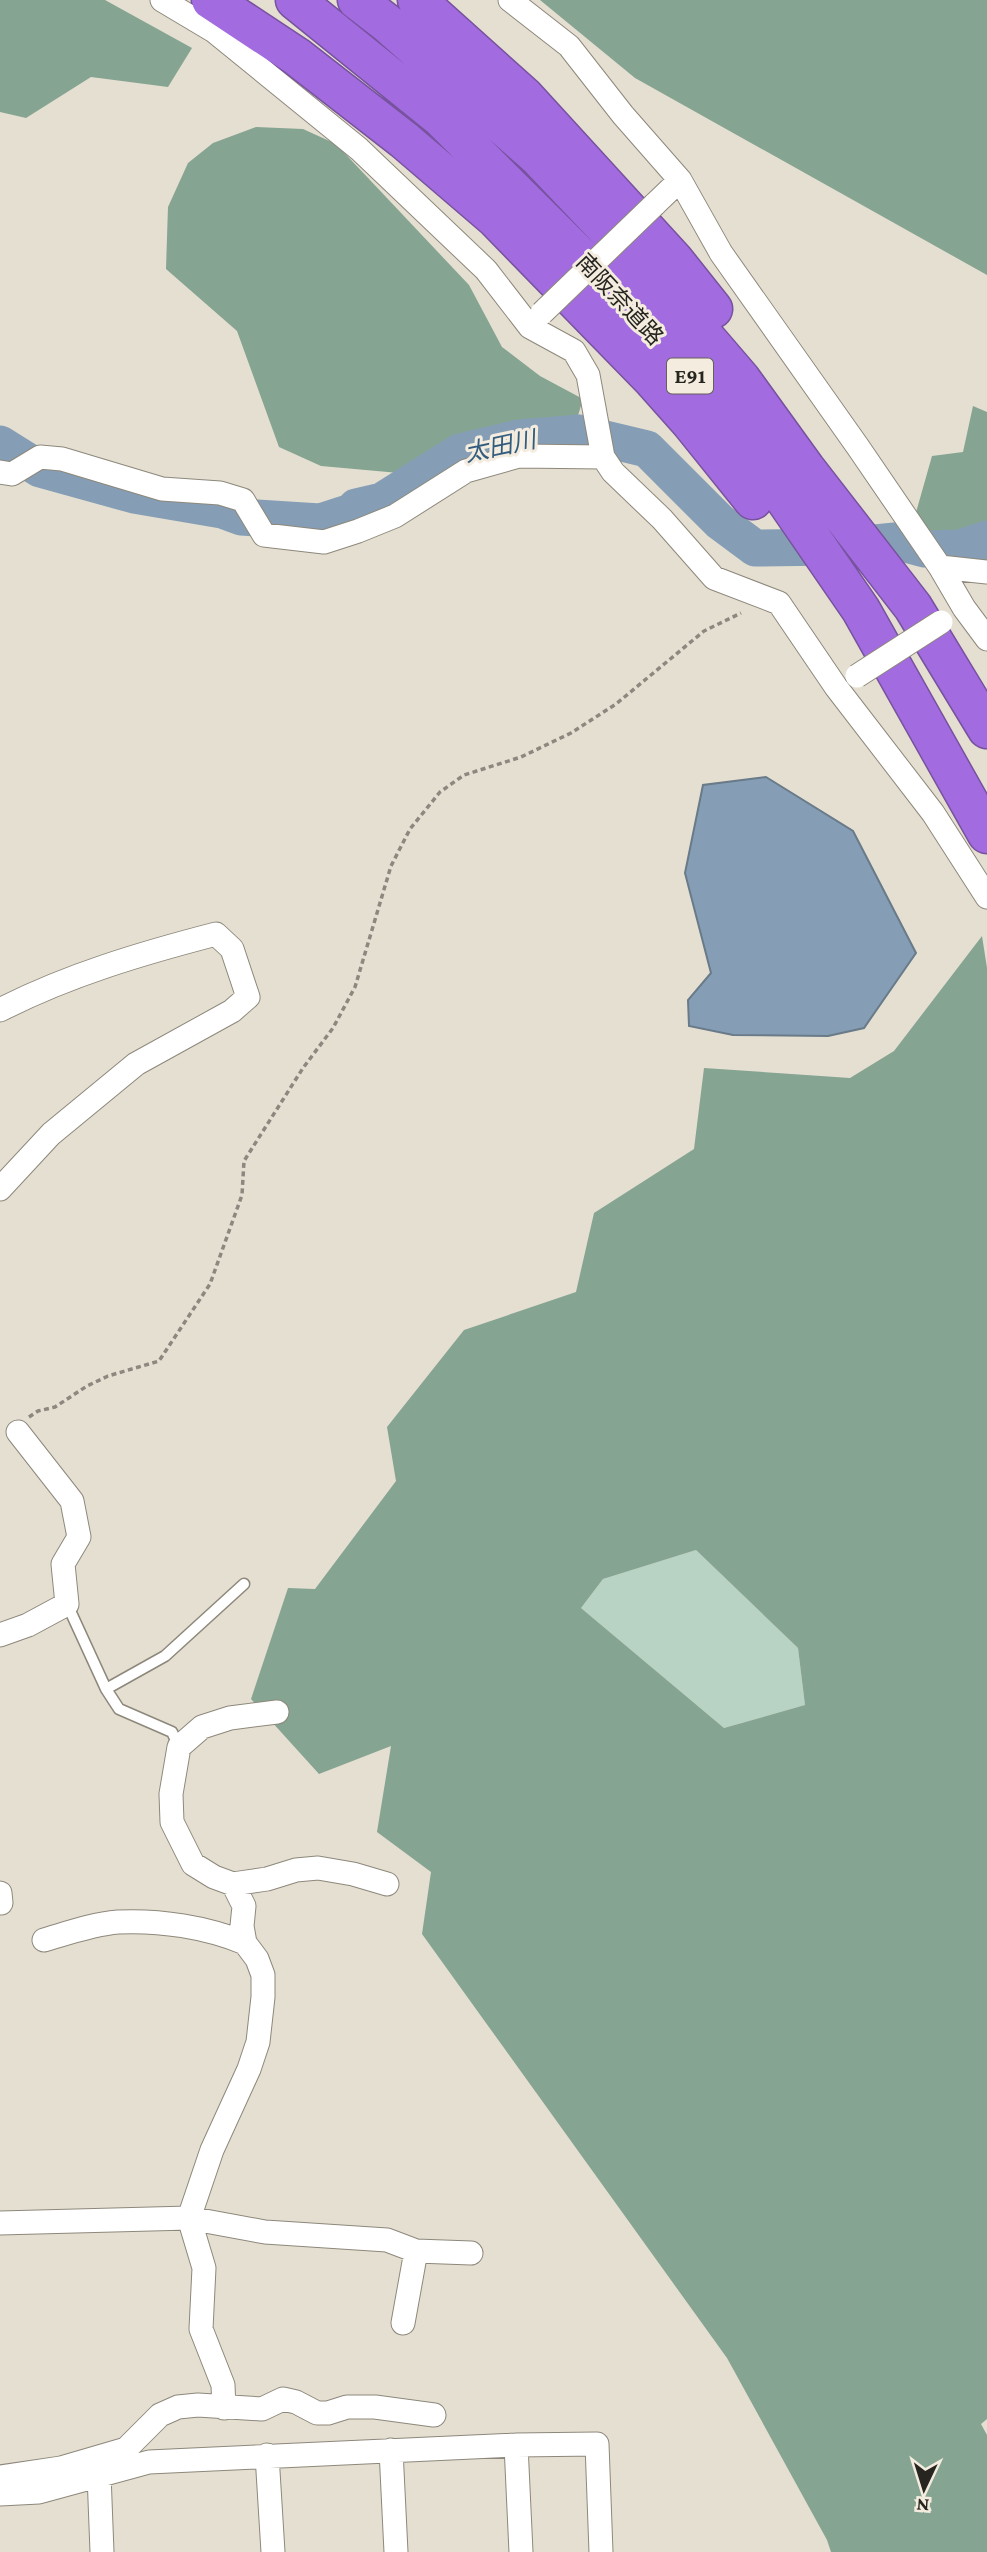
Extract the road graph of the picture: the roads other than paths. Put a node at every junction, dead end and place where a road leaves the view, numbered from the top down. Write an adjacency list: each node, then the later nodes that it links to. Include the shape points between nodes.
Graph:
1 (162, 0): 8 (street, via 214,31 359,149)
2 (211, 0): 17 (highway, via 318,73 495,218 691,423)
3 (295, 0): 17 (highway, 南阪奈道路 / E91, via 441,118 623,299 786,501 861,610)
4 (357, 0): 14 (highway, 南阪奈道路 / E91, via 537,156 662,287)
5 (417, 0): 14 (highway, via 525,97 674,260 845,483)
6 (510, 0): 7 (street, via 569,46)
7 (680, 180): 8 (street, bridge); 11 (street, via 721,253)
8 (536, 320): 9 (street, via 574,351 588,375)
9 (603, 457): 10 (street, via 519,456 466,471 395,516 324,542 264,535 243,500 220,493 162,489 62,459 40,457 12,474); 16 (street, via 714,578 779,603)
10 (0, 472)
11 (940, 567): 12 (street); 13 (street)
12 (987, 572)
13 (964, 608): 14 (street); 15 (street)
14 (927, 614): 16 (street, bridge, via 857,676); 18 (highway, 南阪奈道路 / E91)
15 (987, 639)
16 (836, 687): 20 (street, via 933,813)
17 (919, 711): 19 (highway, 南阪奈道路 / E91)
18 (987, 729)
19 (987, 834)
20 (987, 897)
21 (0, 1010): 22 (street, via 153,950 216,934 232,949 247,997 232,1011 136,1064 51,1134)
22 (0, 1189)
23 (18, 1432): 25 (street, via 72,1502 79,1536 63,1563)
24 (244, 1584): 27 (lane, via 165,1656)
25 (67, 1604): 26 (street, via 28,1626); 27 (lane)
26 (0, 1635)
27 (106, 1689): 29 (lane, via 120,1709 172,1732)
28 (277, 1712): 29 (street, via 202,1727)
29 (179, 1747): 30 (street, via 170,1794 172,1822 193,1864)
30 (233, 1884): 31 (street, via 318,1868); 33 (street, via 244,1906)
31 (387, 1884)
32 (44, 1940): 33 (street, via 117,1922 208,1930)
33 (245, 1943): 34 (street, via 263,1975 258,2042)
34 (189, 2218): 35 (street); 36 (street, via 265,2232 387,2240); 39 (street, via 204,2268 201,2329 223,2385)
35 (0, 2223)
36 (416, 2251): 37 (street); 38 (street)
37 (471, 2253)
38 (404, 2323)
39 (224, 2408): 40 (street, via 262,2409 283,2399 317,2413 375,2407); 45 (street, via 178,2407 160,2415 126,2449 61,2468)
40 (434, 2415)
41 (516, 2445): 42 (street); 50 (street); 51 (street, via 597,2444)
42 (391, 2450): 43 (street); 49 (street)
43 (268, 2455): 44 (street, via 149,2462); 48 (street)
44 (99, 2474): 46 (street, via 39,2492); 47 (street)
45 (0, 2477)
46 (0, 2494)
47 (102, 2552)
48 (273, 2552)
49 (396, 2552)
50 (521, 2552)
51 (601, 2552)

